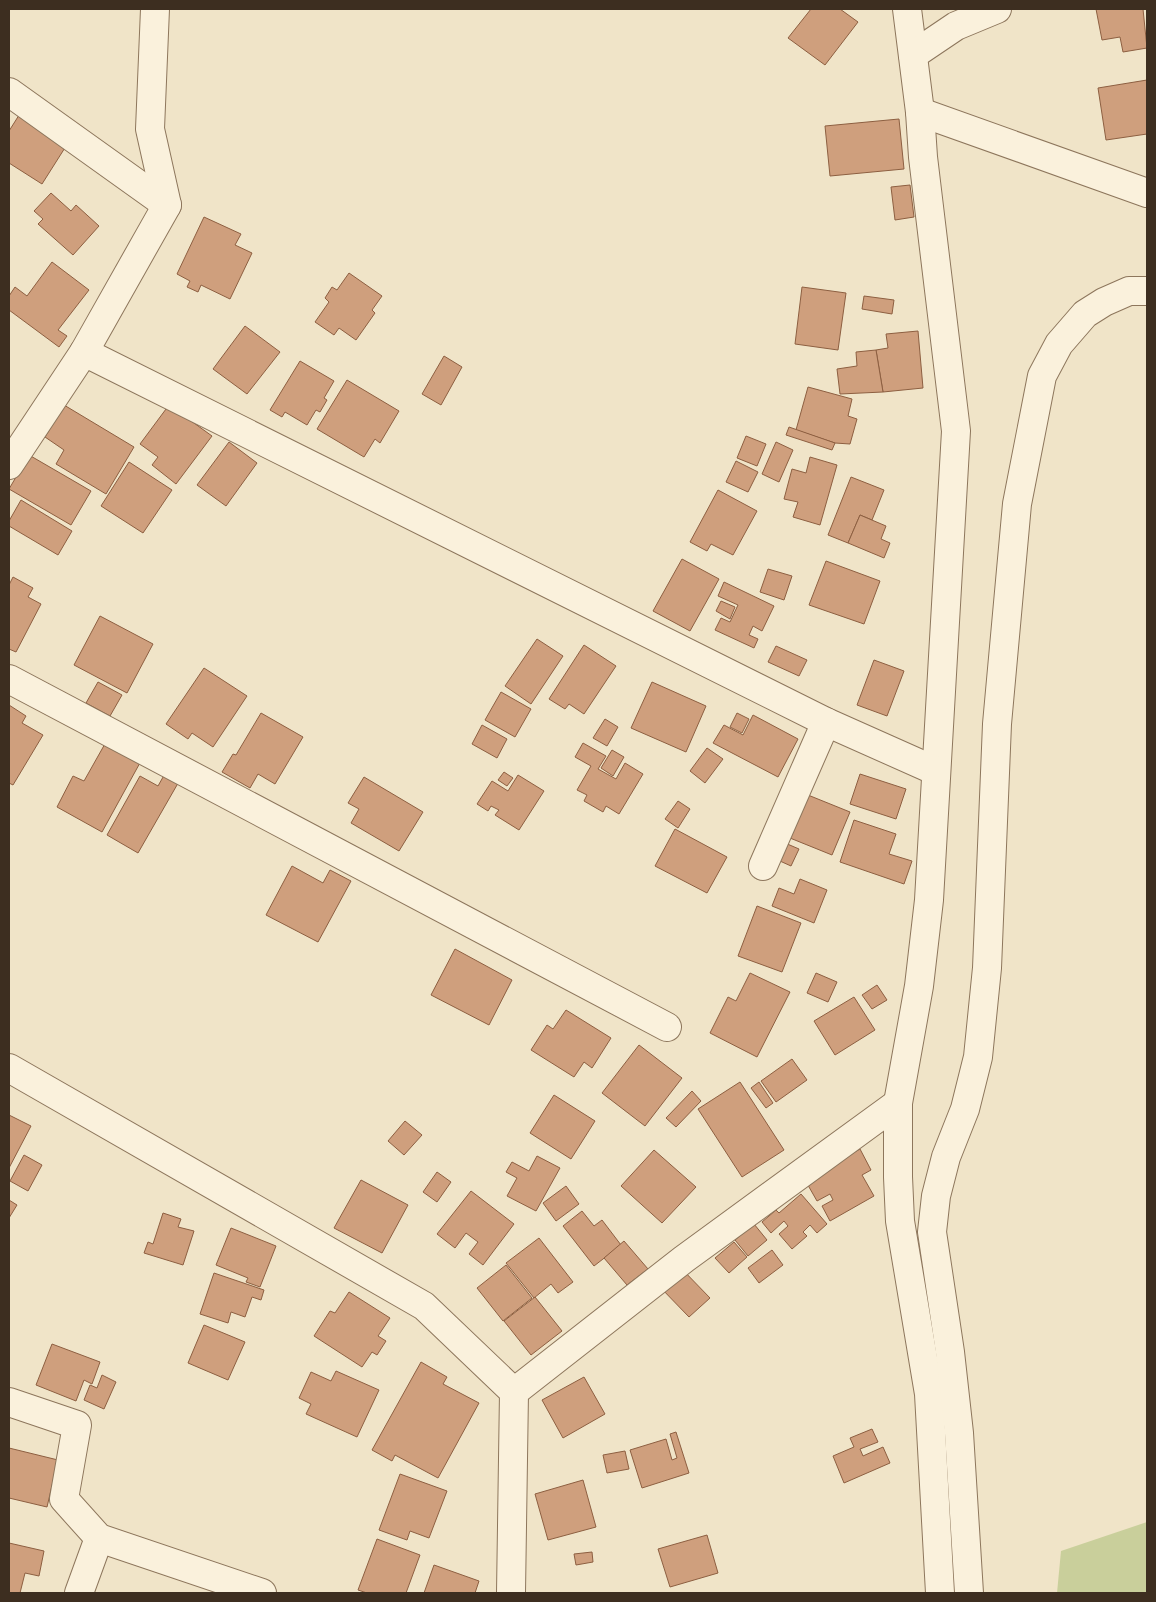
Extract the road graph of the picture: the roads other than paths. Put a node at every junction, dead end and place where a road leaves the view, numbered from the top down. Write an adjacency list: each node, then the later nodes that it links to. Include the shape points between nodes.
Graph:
1 (155, 9): 8 (street, via 150,129)
2 (907, 9): 4 (street)
3 (997, 9): 4 (street, via 956,26)
4 (913, 55): 6 (street)
5 (9, 92): 8 (street)
6 (920, 112): 7 (street); 14 (street, via 956,430)
7 (1147, 193)
8 (167, 205): 10 (street)
9 (1147, 291): 26 (street, via 1129,291 1104,302 1085,314 1059,344 1042,376 1017,504 998,724 987,968 978,1057 965,1109 946,1157 936,1196 932,1232 959,1433)
10 (84, 352): 11 (street); 13 (street)
11 (9, 466)
12 (9, 679): 16 (street)
13 (826, 722): 14 (street); 15 (street)
14 (936, 771): 18 (street, via 929,900 920,986)
15 (763, 866)
16 (667, 1028)
17 (9, 1068): 19 (street, via 424,1306)
18 (898, 1103): 19 (street, via 684,1258); 25 (street, via 900,1221 929,1394)
19 (514, 1392): 24 (street)
20 (9, 1402): 21 (street, via 77,1425 64,1499)
21 (100, 1538): 22 (street); 23 (street)
22 (79, 1593)
23 (262, 1593)
24 (511, 1593)
25 (940, 1593)
26 (969, 1593)

